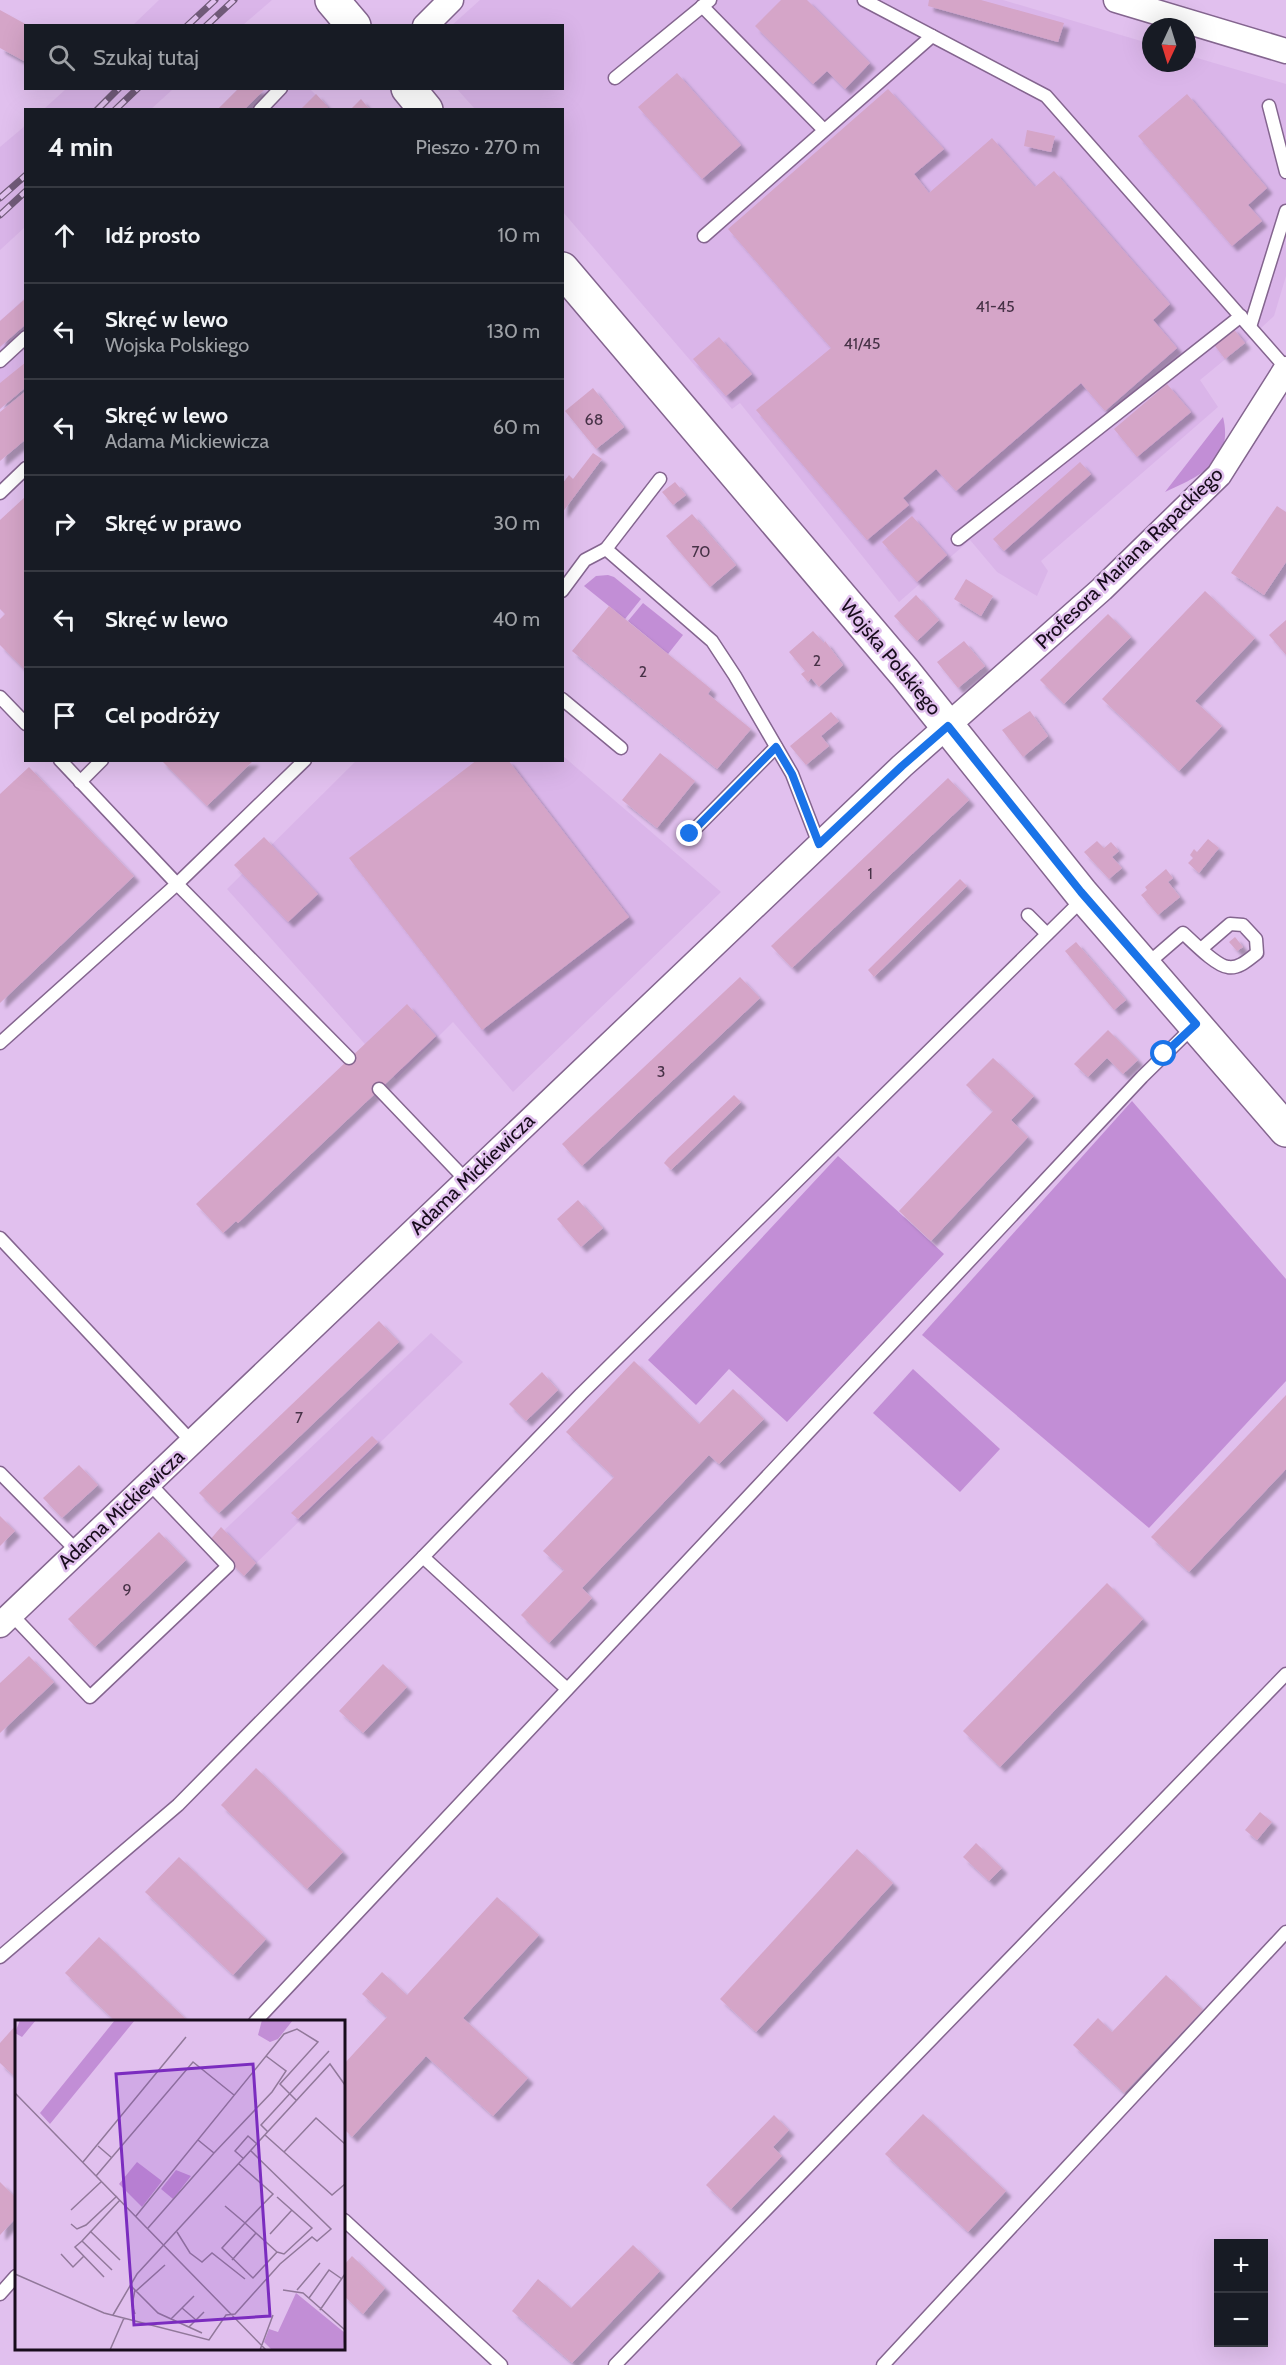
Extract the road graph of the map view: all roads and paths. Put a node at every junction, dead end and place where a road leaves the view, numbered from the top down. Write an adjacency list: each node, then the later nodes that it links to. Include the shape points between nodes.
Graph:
1 (332, 0): 6 (main road)
2 (451, 0): 7 (street)
3 (864, 0): 8 (lane)
4 (1116, 0): 9 (street)
5 (706, 3): 10 (lane); 16 (lane)
6 (352, 24)
7 (427, 24)
8 (932, 36): 16 (lane); 21 (lane, via 1046,96)
9 (1286, 51)
10 (615, 78)
11 (279, 90): 14 (lane)
12 (410, 90): 15 (main road)
13 (1269, 106): 17 (lane)
14 (262, 108)
15 (424, 108)
16 (824, 130): 19 (lane)
17 (1286, 172)
18 (1286, 211): 22 (lane)
19 (704, 236)
20 (564, 271): 35 (main road, Wojska Polskiego)
21 (1240, 316): 22 (lane); 29 (lane)
22 (1251, 327): 25 (lane)
23 (24, 340): 24 (lane)
24 (0, 361)
25 (1286, 368): 35 (street, Profesora Mariana Rapackiego, via 1219,475 1102,589)
26 (24, 470): 28 (lane)
27 (660, 479): 30 (lane)
28 (0, 493)
29 (958, 539)
30 (606, 549): 31 (lane, via 585,560); 36 (lane, via 712,641)
31 (564, 588)
32 (0, 697): 34 (lane)
33 (564, 701): 37 (lane)
34 (24, 722)
35 (948, 726): 43 (street, Adama Mickiewicza); 45 (main road, Wojska Polskiego)
36 (776, 747): 42 (lane); 43 (lane, via 792,774)
37 (621, 748)
38 (62, 762): 41 (lane)
39 (100, 762): 41 (lane)
40 (303, 762): 44 (lane)
41 (80, 782): 44 (lane)
42 (690, 834)
43 (819, 844): 55 (street, Adama Mickiewicza)
44 (177, 884): 51 (lane); 52 (lane)
45 (1085, 897): 47 (lane); 49 (main road, Wojska Polskiego)
46 (1028, 915): 47 (lane)
47 (1047, 934): 61 (lane, via 590,1386)
48 (1202, 949): 49 (lane, via 1183,933)
49 (1146, 965): 50 (main road, Wojska Polskiego)
50 (1196, 1024): 54 (main road, Wojska Polskiego); 64 (lane)
51 (0, 1043)
52 (349, 1058)
53 (379, 1089): 55 (lane)
54 (1286, 1130)
55 (465, 1179): 57 (street, Adama Mickiewicza)
56 (0, 1238): 57 (lane)
57 (192, 1442): 59 (street, Adama Mickiewicza)
58 (0, 1473): 60 (lane)
59 (149, 1483): 60 (street, Adama Mickiewicza); 62 (lane, via 228,1566 125,1664 90,1697)
60 (77, 1551): 62 (street, Adama Mickiewicza)
61 (423, 1557): 64 (lane); 66 (lane, via 178,1805)
62 (5, 1619)
63 (1286, 1674): 72 (lane)
64 (567, 1689): 67 (lane)
65 (1286, 1932): 73 (lane)
66 (0, 1957)
67 (257, 2020)
68 (345, 2221): 71 (lane)
69 (15, 2277): 70 (lane)
70 (0, 2294)
71 (501, 2365)
72 (615, 2365)
73 (883, 2365)

